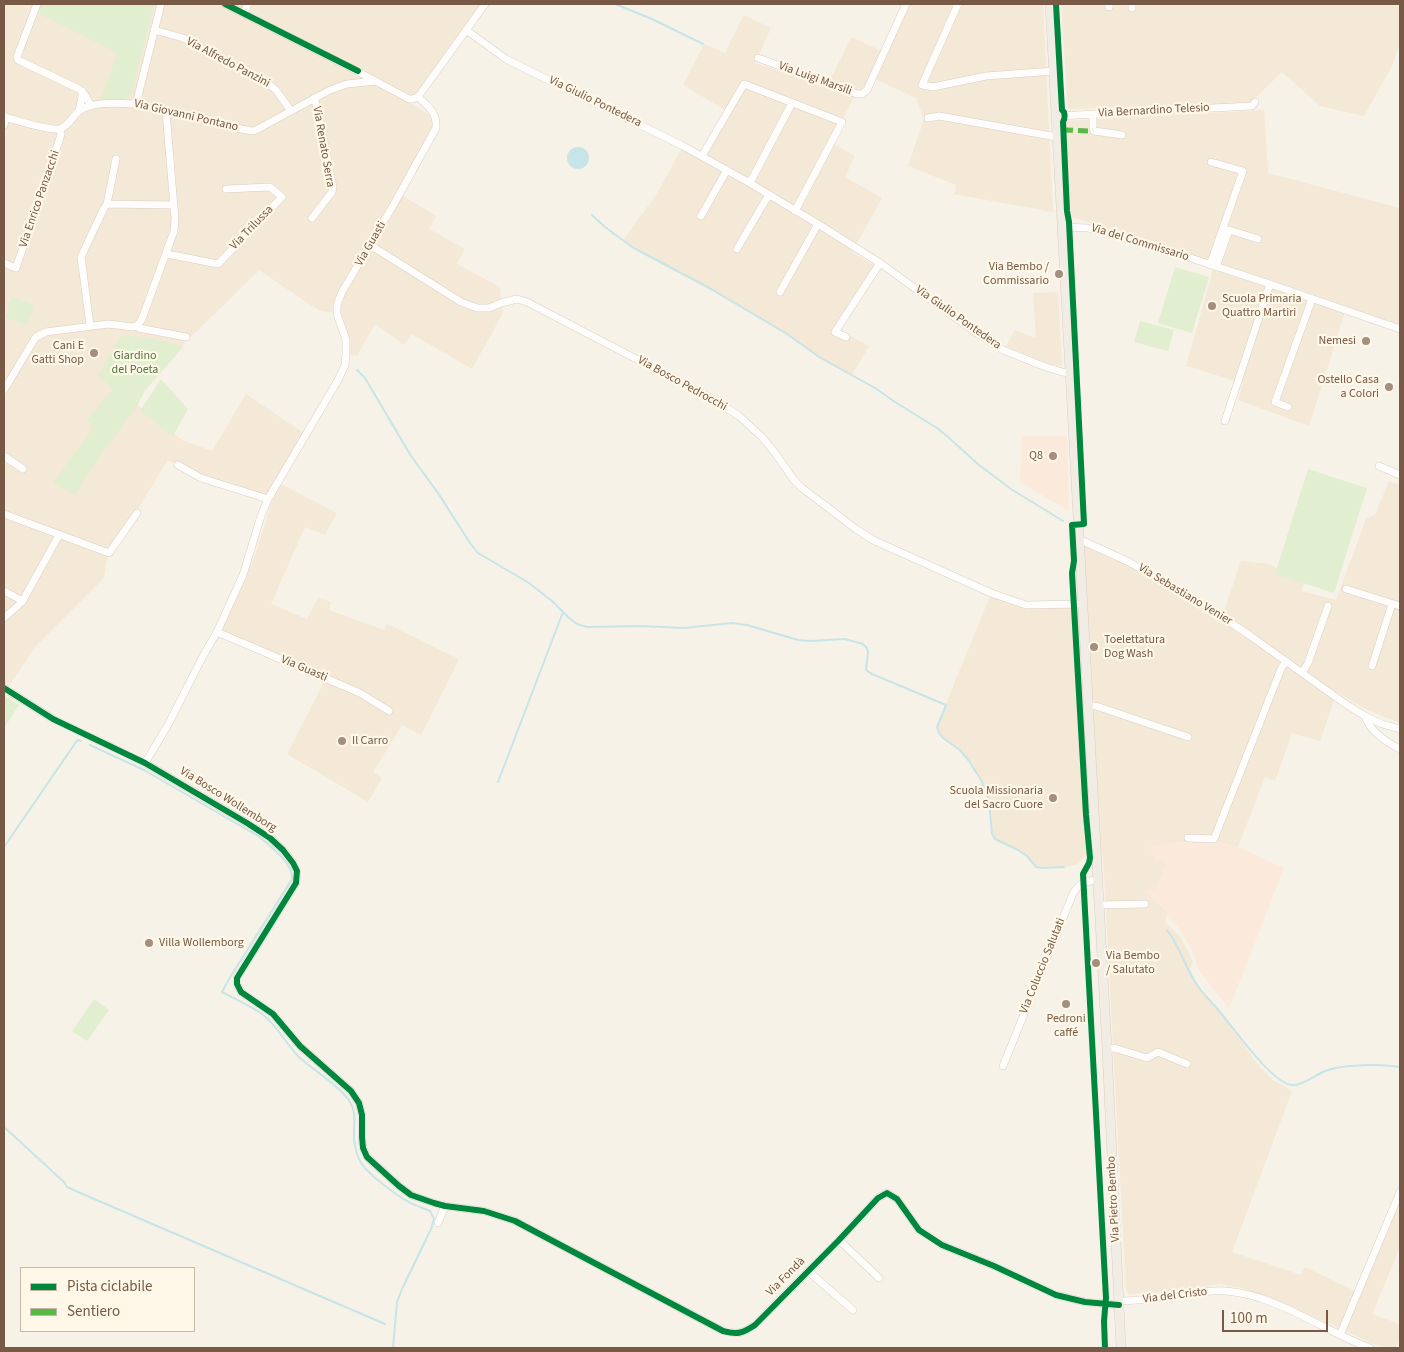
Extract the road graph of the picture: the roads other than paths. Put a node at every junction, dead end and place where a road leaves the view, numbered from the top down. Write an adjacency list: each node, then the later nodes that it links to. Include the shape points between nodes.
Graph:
1 (37, 4): 15 (street, via 18,60)
2 (161, 4): 10 (street)
3 (226, 4): 9 (street)
4 (248, 4): 9 (street)
5 (485, 4): 11 (street)
6 (906, 4): 12 (street, Via Luigi Marsili, via 867,90 862,94)
7 (958, 4): 13 (street, via 922,85 933,87 986,76)
8 (1050, 4): 13 (main road, Via Pietro Bembo)
9 (244, 13): 14 (street)
10 (154, 30): 19 (street); 23 (street, Via Alfredo Panzini, via 183,38 268,84)
11 (466, 30): 16 (street); 33 (street, Via Giulio Pontedera, via 506,59)
12 (758, 58)
13 (1054, 71): 26 (main road, Via Pietro Bembo)
14 (376, 82): 16 (street, via 410,99); 17 (street, Via Giovanni Pontano, via 347,84)
15 (82, 91): 21 (street); 22 (street)
16 (418, 97): 48 (street, Via Guasti, via 434,112 436,128)
17 (314, 98): 23 (street, Via Giovanni Pontano); 44 (street, Via Renato Serra, via 332,192)
18 (792, 103): 33 (street, via 744,84); 37 (street); 42 (street, via 842,122)
19 (136, 104): 21 (street, Via Giovanni Pontano); 24 (street, Via Giovanni Pontano)
20 (1253, 104): 25 (street, Via Bernardino Telesio)
21 (91, 106): 22 (street)
22 (79, 111): 30 (street)
23 (291, 111): 24 (street, Via Giovanni Pontano, via 253,131)
24 (166, 112): 41 (street)
25 (1093, 114): 26 (street, Via Bernardino Telesio); 31 (street, via 1094,131)
26 (1057, 116): 32 (main road, Via Pietro Bembo)
27 (5, 117): 29 (street); 30 (street)
28 (928, 118): 32 (street, via 939,116)
29 (4, 126)
30 (60, 129): 52 (street, Via Enrico Panzacchi, via 58,144 16,268)
31 (1122, 135)
32 (1058, 137): 46 (main road, Via Pietro Bembo)
33 (702, 156): 36 (street, Via Giulio Pontedera)
34 (116, 159): 40 (street)
35 (1211, 162): 53 (street, via 1242,171)
36 (727, 170): 37 (street, Via Giulio Pontedera); 43 (street)
37 (748, 182): 39 (street, Via Giulio Pontedera)
38 (226, 189): 50 (street, Via Trilussa, via 270,187 282,197 218,264)
39 (769, 196): 42 (street, Via Giulio Pontedera); 49 (street)
40 (107, 204): 41 (street); 57 (street, via 81,256)
41 (173, 205): 50 (street, via 174,232)
42 (795, 211): 45 (street, Via Giulio Pontedera)
43 (700, 216)
44 (312, 218)
45 (818, 224): 51 (street, Via Giulio Pontedera); 55 (street)
46 (1062, 227): 53 (street, Via del Commissario, via 1088,228); 62 (main road, Via Pietro Bembo)
47 (1258, 239): 53 (street, via 1230,230)
48 (370, 245): 71 (street, Via Guasti, via 337,305 346,340 345,365); 79 (street, Via Bosco Pedrocchi, via 461,302 477,308 517,300 527,302 713,399 762,437 802,488 873,540 1011,601 1026,605)
49 (737, 250)
50 (167, 254): 58 (street)
51 (880, 263): 61 (street, via 835,332); 62 (street, Via Giulio Pontedera, via 1004,350)
52 (4, 264)
53 (1213, 266): 54 (street, Via del Commissario)
54 (1270, 284): 56 (street, Via del Commissario); 65 (street)
55 (780, 292)
56 (1312, 299): 59 (street, Via del Commissario); 64 (street, via 1276,402)
57 (90, 326): 58 (street); 63 (street, via 46,332 36,337)
58 (137, 326): 60 (street)
59 (1400, 329)
60 (186, 337)
61 (846, 337)
62 (1070, 373): 75 (main road, Via Pietro Bembo)
63 (4, 390)
64 (1288, 407)
65 (1225, 420)
66 (4, 456): 69 (street)
67 (178, 465): 71 (street, via 201,478)
68 (1379, 466): 70 (street)
69 (23, 469)
70 (1400, 475)
71 (268, 499): 84 (street, Via Guasti, via 243,575)
72 (137, 513): 74 (street, via 108,552)
73 (4, 514): 74 (street)
74 (59, 535): 78 (street)
75 (1079, 541): 79 (main road, Via Pietro Bembo); 85 (street, Via Sebastiano Venier, via 1106,551 1182,592)
76 (1346, 589): 80 (street)
77 (4, 591): 78 (street)
78 (22, 602): 83 (street)
79 (1082, 604): 89 (main road, Via Pietro Bembo)
80 (1392, 604): 82 (street); 86 (street)
81 (1328, 606): 87 (street)
82 (1400, 606)
83 (4, 618)
84 (217, 632): 90 (street, Via Guasti, via 360,693); 95 (street, Via Guasti)
85 (1286, 661): 87 (street, Via Sebastiano Venier); 96 (street, via 1214,839)
86 (1372, 666)
87 (1302, 673): 91 (street, Via Sebastiano Venier)
88 (4, 688): 95 (street, Via Bosco Wollemborg, via 53,719)
89 (1088, 706): 93 (street); 97 (main road, Via Pietro Bembo)
90 (389, 711)
91 (1365, 716): 92 (street, Via Sebastiano Venier); 94 (street, Via Sebastiano Venier, via 1378,735)
92 (1400, 729)
93 (1188, 737)
94 (1400, 749)
95 (145, 763): 104 (street, Via Bosco Wollemborg, via 270,838 294,863 296,883 237,978 237,984 241,992 273,1014 300,1046 351,1091 362,1115 363,1148 371,1162 406,1191)
96 (1188, 838)
97 (1097, 880): 99 (main road, Via Pietro Bembo); 102 (street, Via Coluccio Salutati, via 1076,887)
98 (1145, 904): 99 (street)
99 (1099, 905): 100 (main road, Via Pietro Bembo)
100 (1107, 1049): 101 (street, via 1114,1048 1147,1058 1158,1052); 109 (main road, Via Pietro Bembo)
101 (1187, 1064)
102 (1003, 1066)
103 (1400, 1192): 111 (street)
104 (445, 1206): 105 (street); 107 (street, Via Fondà, via 484,1211 515,1221 734,1334 755,1325)
105 (438, 1223)
106 (839, 1240): 107 (street, Via Fondà); 108 (street); 109 (street, Via Fondà, via 878,1198 887,1193 897,1199 919,1230 942,1245 1056,1295 1085,1302)
107 (808, 1271): 110 (street, Via Fondà)
108 (879, 1278)
109 (1119, 1303): 111 (street, Via del Cristo, via 1226,1291 1246,1294 1276,1305); 112 (main road, Via Pietro Bembo)
110 (853, 1310)
111 (1340, 1335): 113 (street, Via del Cristo)
112 (1121, 1348)
113 (1370, 1348)

